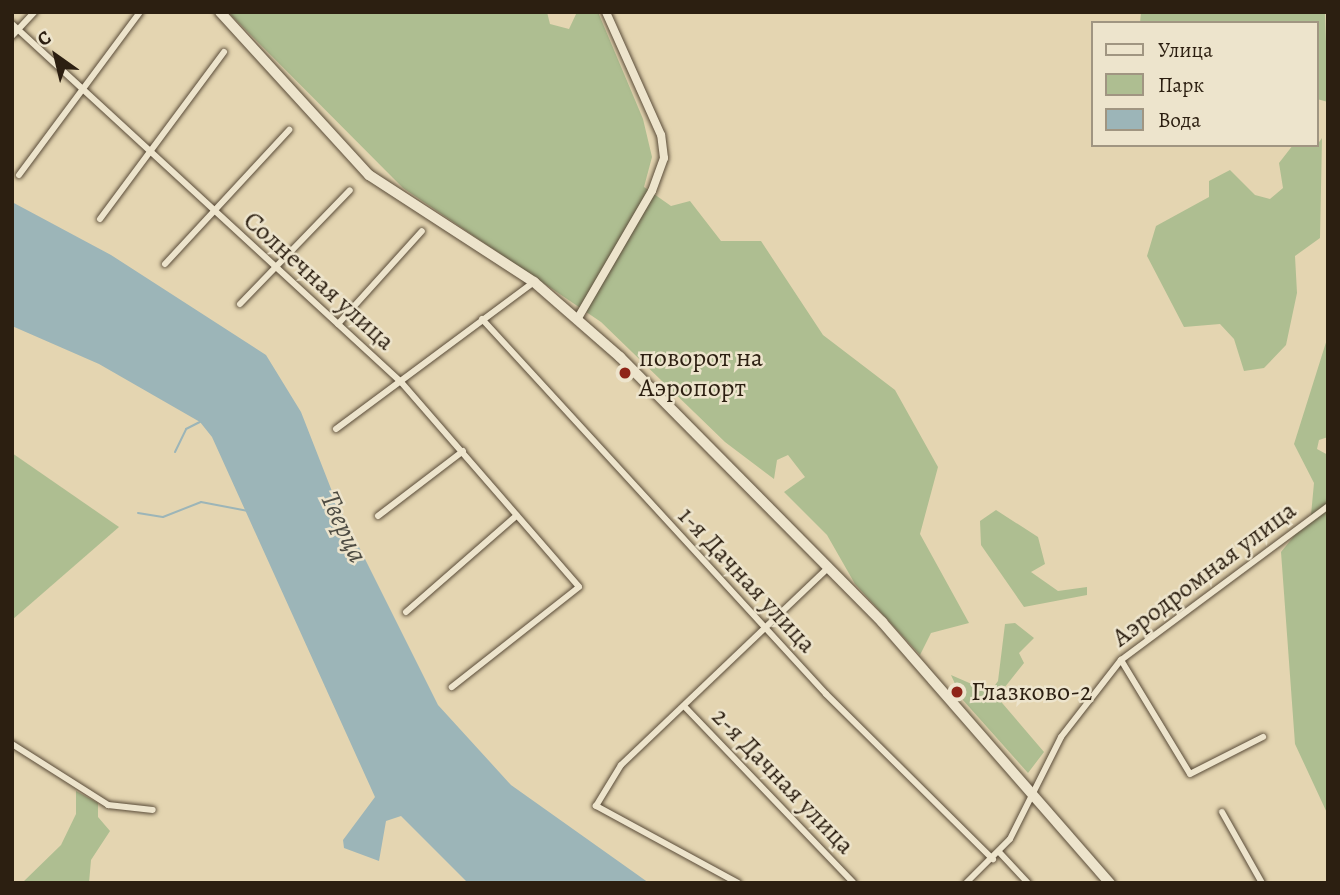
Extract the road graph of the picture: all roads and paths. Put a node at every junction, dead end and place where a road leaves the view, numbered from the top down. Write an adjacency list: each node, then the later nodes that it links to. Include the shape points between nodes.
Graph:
1 (34, 12): 6 (street)
2 (140, 12): 9 (street)
3 (220, 12): 19 (main road, via 369,175)
4 (606, 12): 21 (street, via 661,135 664,158 652,191)
5 (12, 24): 6 (street, Солнечная улица)
6 (19, 30): 7 (street); 9 (street, Солнечная улица)
7 (12, 36)
8 (224, 52): 11 (street)
9 (83, 89): 11 (street, Солнечная улица); 12 (street)
10 (289, 130): 14 (street)
11 (150, 152): 14 (street, Солнечная улица); 15 (street)
12 (19, 175)
13 (350, 190): 18 (street)
14 (214, 211): 17 (street); 18 (street, Солнечная улица)
15 (100, 219)
16 (422, 231): 23 (street)
17 (165, 264)
18 (274, 268): 20 (street); 23 (street, Солнечная улица)
19 (534, 282): 21 (main road); 22 (street)
20 (240, 304)
21 (578, 318): 30 (main road)
22 (482, 319): 24 (street); 32 (street, 1-я Дачная улица)
23 (338, 324): 24 (street, Солнечная улица)
24 (401, 382): 25 (street); 26 (street, Солнечная улица)
25 (336, 429)
26 (463, 451): 28 (street, Солнечная улица); 29 (street)
27 (1328, 506): 33 (street, Аэродромная улица)
28 (517, 514): 31 (street); 34 (street, Солнечная улица, via 579,587)
29 (378, 516)
30 (829, 567): 32 (street); 38 (main road)
31 (406, 612)
32 (764, 625): 35 (street); 42 (street, 1-я Дачная улица)
33 (1121, 660): 36 (street, via 1190,774); 38 (street, Аэродромная улица, via 1061,737)
34 (452, 687)
35 (684, 706): 43 (street, via 621,765 596,806); 44 (street, 2-я Дачная улица)
36 (1263, 737)
37 (12, 744): 39 (street, via 108,805)
38 (1034, 792): 41 (street, Аэродромная улица); 47 (main road)
39 (153, 810)
40 (1222, 813): 48 (street)
41 (1000, 853): 42 (street, Аэродромная улица); 46 (street)
42 (993, 859): 45 (street, Аэродромная улица)
43 (738, 883)
44 (854, 883)
45 (967, 883)
46 (1028, 883)
47 (1110, 883)
48 (1262, 883)

